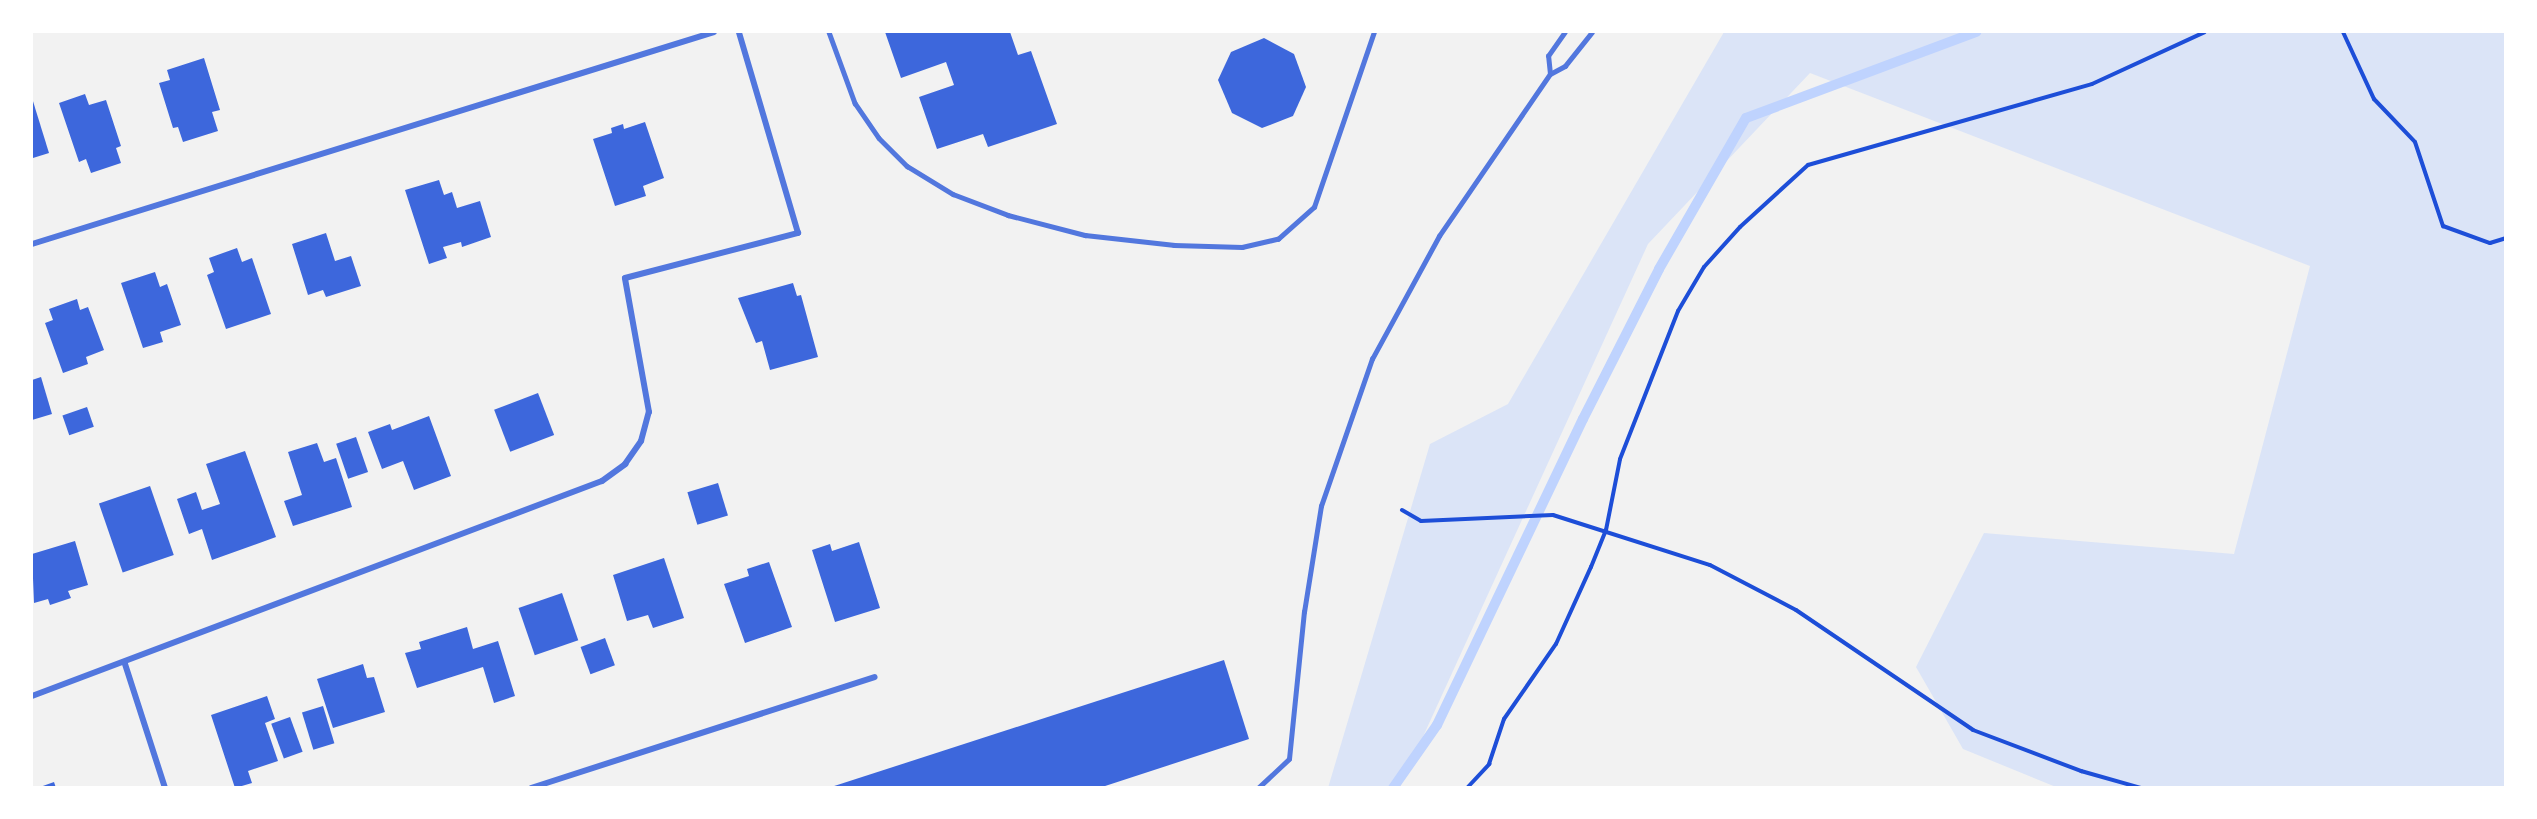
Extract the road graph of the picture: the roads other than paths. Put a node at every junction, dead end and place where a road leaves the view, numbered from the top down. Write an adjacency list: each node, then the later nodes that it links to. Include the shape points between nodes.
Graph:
1 (714, 32): 8 (street)
2 (739, 32): 9 (street, via 798,233 625,278 649,412 641,441 625,464 602,481)
3 (829, 32): 4 (lane, via 855,103 879,138 907,166 953,194 1084,235 1174,245 1242,247 1278,239 1314,207)
4 (1374, 32)
5 (1565, 32): 7 (lane, via 1548,56)
6 (1592, 32): 7 (lane, via 1565,66)
7 (1550, 74): 14 (lane, via 1439,236 1372,360 1321,506 1304,612 1289,759)
8 (32, 244)
9 (125, 664): 11 (street); 12 (street)
10 (875, 677): 13 (street)
11 (32, 696)
12 (165, 788)
13 (531, 788)
14 (1258, 788)

